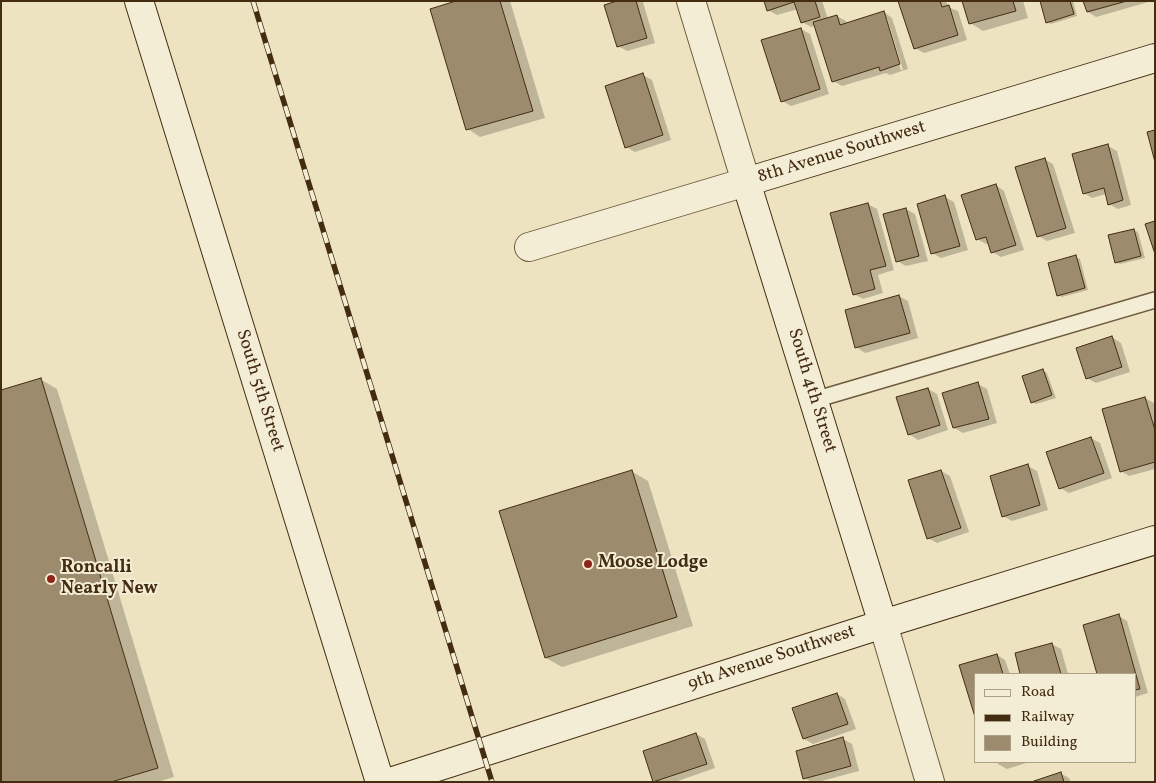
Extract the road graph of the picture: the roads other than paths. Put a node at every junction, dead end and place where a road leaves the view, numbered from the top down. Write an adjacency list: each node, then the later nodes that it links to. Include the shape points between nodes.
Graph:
1 (139, 1): 10 (street, South 5th Street)
2 (691, 1): 4 (street, South 4th Street)
3 (1155, 58): 4 (street, 8th Avenue Southwest)
4 (746, 182): 5 (street, 8th Avenue Southwest); 7 (street, South 4th Street)
5 (529, 247)
6 (1155, 300): 7 (lane)
7 (814, 400): 9 (street, South 4th Street)
8 (1155, 540): 9 (street, 9th Avenue Southwest)
9 (883, 624): 11 (street, 9th Avenue Southwest); 12 (street, South 4th Street)
10 (380, 782)
11 (390, 782)
12 (930, 782)

